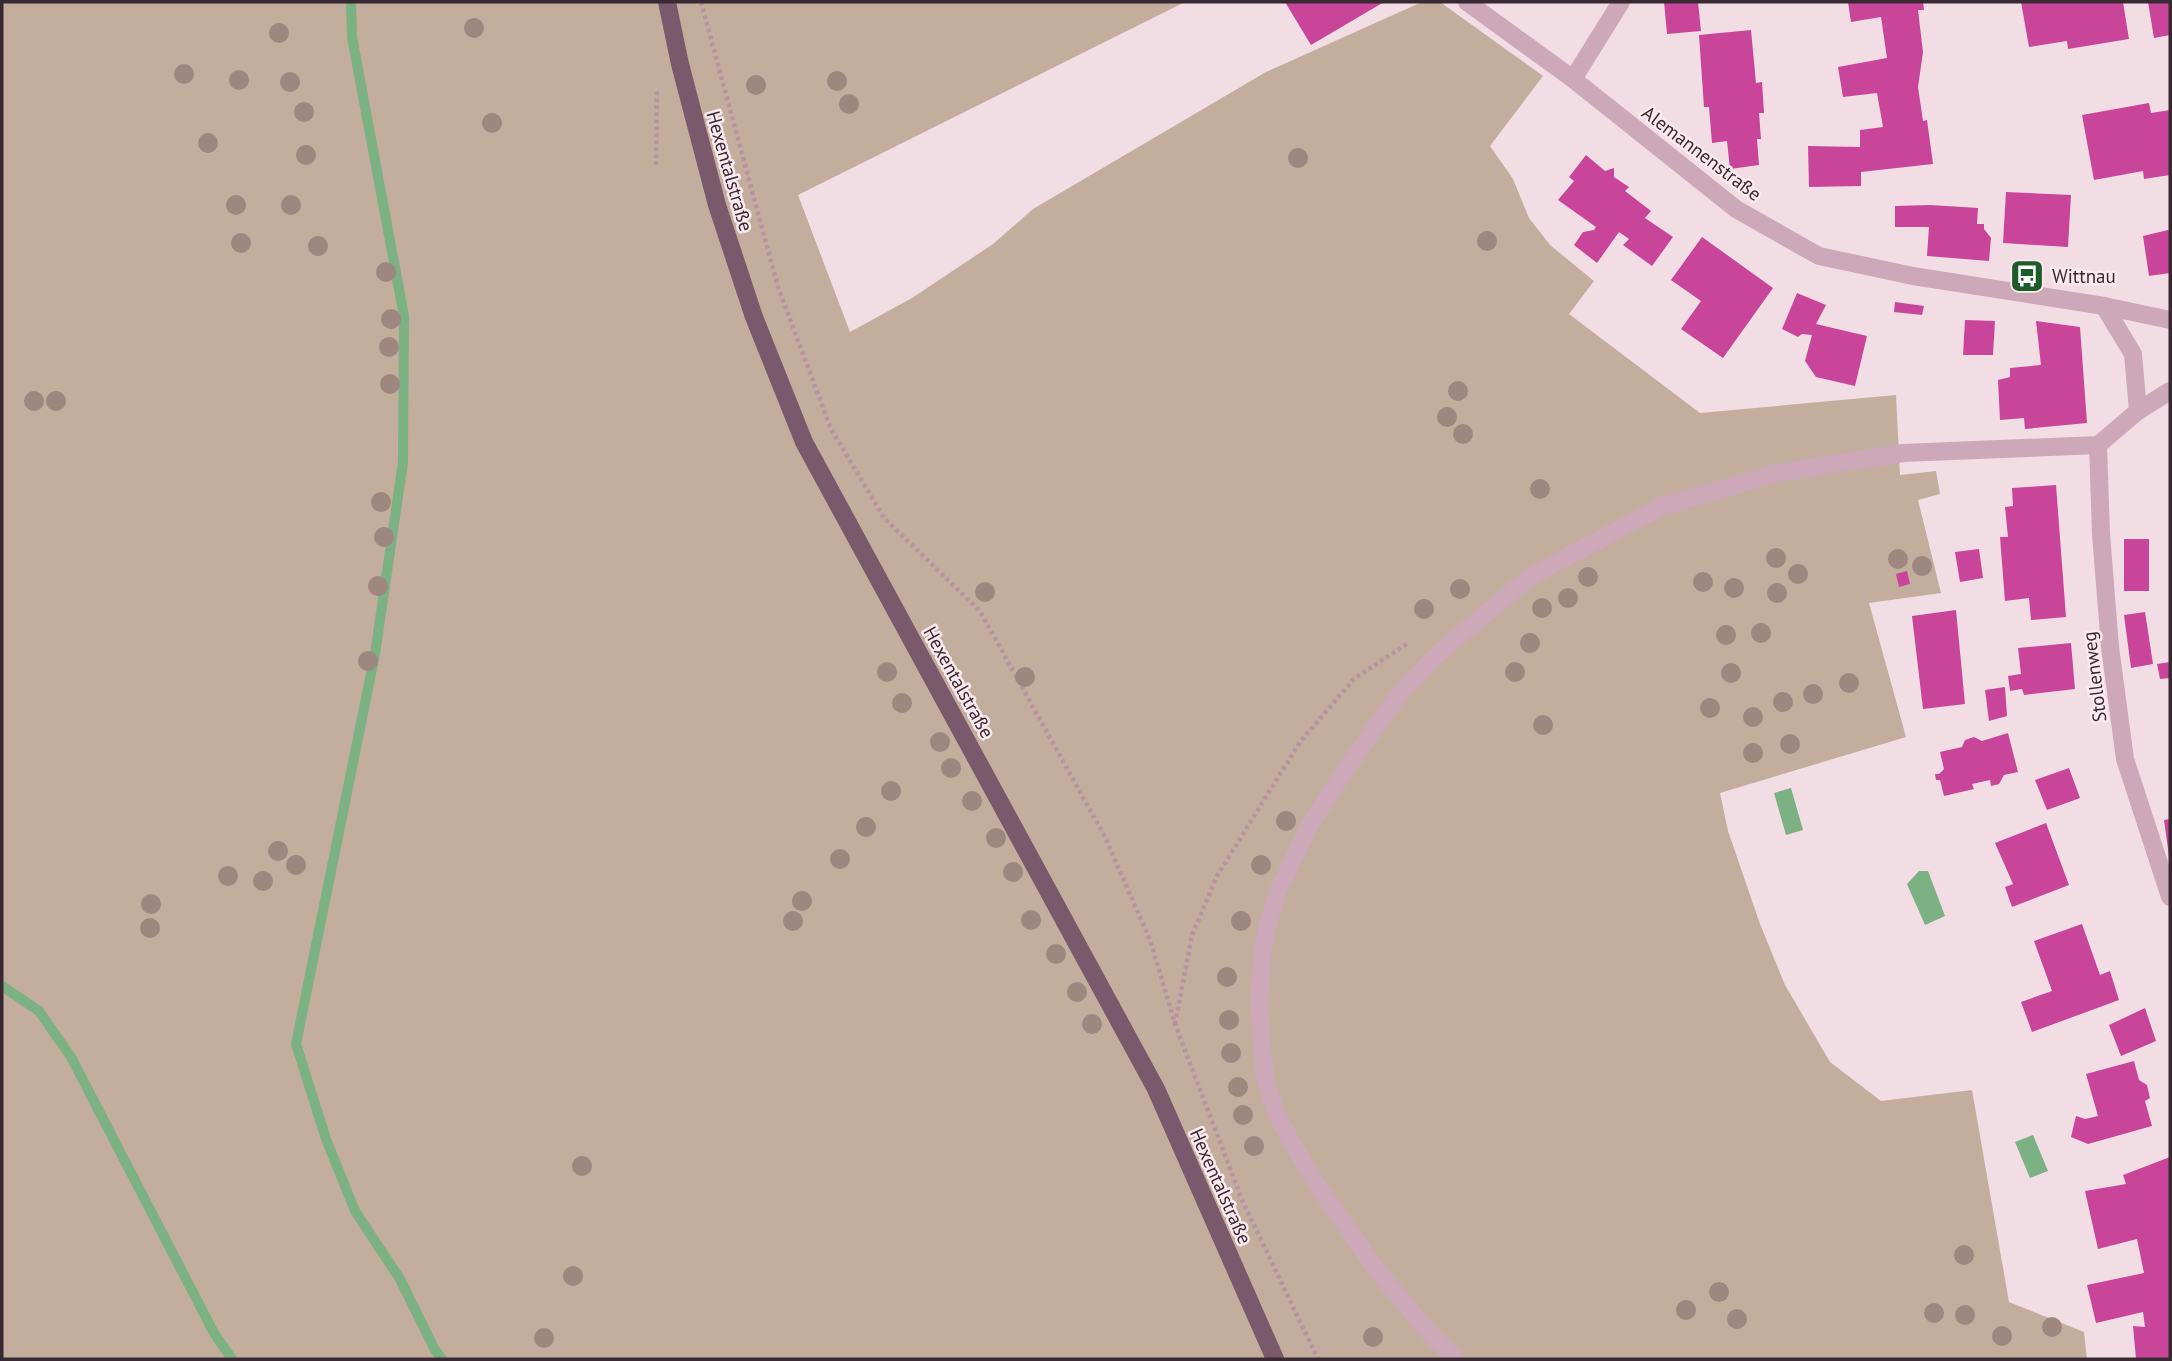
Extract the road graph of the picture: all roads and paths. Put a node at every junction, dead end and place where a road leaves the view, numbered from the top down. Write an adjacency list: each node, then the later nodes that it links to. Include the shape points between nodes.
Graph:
1 (667, 2): 5 (main road, Hexentalstraße)
2 (701, 2): 15 (path, via 778,287 831,429 884,519 980,611 1105,837 1150,940)
3 (1466, 2): 6 (street, Alemannenstraße)
4 (1621, 2): 6 (street)
5 (680, 64): 7 (path, via 663,76 657,88); 16 (main road, Hexentalstraße, via 717,205 754,317 804,442 1156,1089)
6 (1573, 79): 8 (street, Alemannenstraße, via 1735,209 1819,256)
7 (656, 165)
8 (2104, 306): 9 (street, Alemannenstraße); 11 (street, via 2133,354)
9 (2170, 320)
10 (2170, 391): 11 (street)
11 (2138, 411): 12 (street)
12 (2098, 445): 13 (street, via 1903,453 1777,473 1661,507 1531,576); 14 (street, Stollenweg, via 2109,635 2125,760)
13 (1441, 651): 15 (path, via 1408,643 1354,679 1300,742 1217,876 1192,935); 18 (street, via 1401,692 1311,823 1278,891 1266,930 1259,1001 1265,1079 1277,1115 1322,1192 1373,1265)
14 (2170, 897)
15 (1174, 1024): 17 (path, via 1242,1200)
16 (1275, 1359)
17 (1318, 1359)
18 (1455, 1359)

